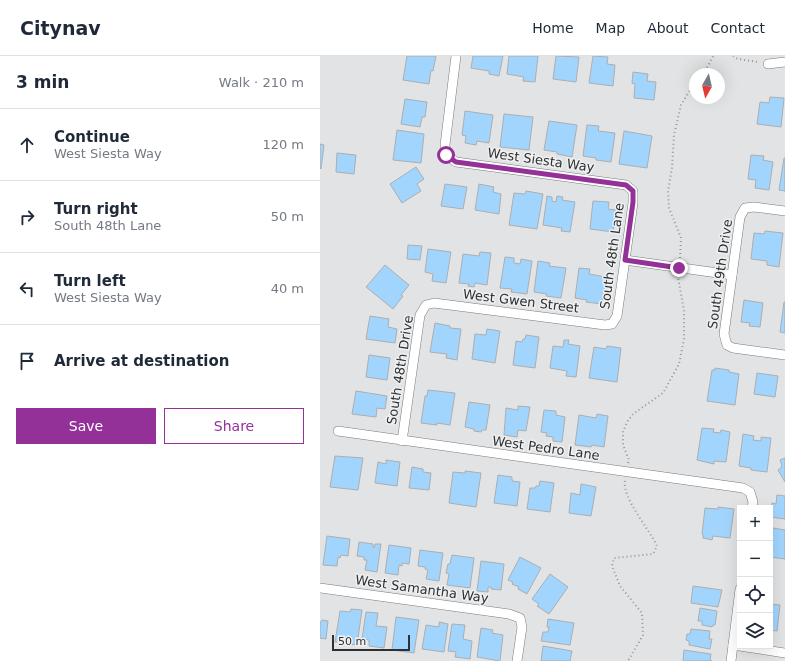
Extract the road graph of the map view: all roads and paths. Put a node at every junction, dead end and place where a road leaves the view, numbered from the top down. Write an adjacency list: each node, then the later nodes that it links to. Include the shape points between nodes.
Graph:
1 (456, 56): 8 (street, West Siesta Way, via 446,155 456,162 626,185)
2 (713, 56): 6 (path)
3 (733, 56): 5 (path)
4 (785, 62): 5 (street)
5 (768, 64)
6 (706, 68)
7 (689, 92): 11 (path, via 681,105 674,135 668,191 670,208 681,238)
8 (633, 191): 10 (street, South 48th Lane)
9 (785, 211): 12 (street, South 49th Drive, via 745,208 740,217)
10 (625, 260): 11 (street); 14 (street, South 48th Lane, via 617,316)
11 (679, 268): 12 (street); 18 (path, via 684,339 679,364 663,393 633,414 627,422 623,432 623,445 629,460)
12 (732, 275): 15 (street, South 49th Drive, via 724,334 727,345)
13 (426, 305): 14 (street, West Gwen Street, via 434,303); 17 (street, South 48th Drive, via 420,315)
14 (612, 324)
15 (785, 355)
16 (338, 431): 17 (street, West Pedro Lane)
17 (402, 441): 18 (street, West Pedro Lane)
18 (627, 472): 19 (street, West Pedro Lane, via 743,488 750,492); 25 (path, via 624,485 630,501 657,546 653,554 614,558 612,566 620,586 642,613 643,635)
19 (752, 505)
20 (320, 588): 24 (street, West Samantha Way, via 509,614 520,618 522,626)
21 (737, 613): 22 (street)
22 (733, 645): 23 (street); 26 (street)
23 (785, 653)
24 (517, 661)
25 (628, 661)
26 (731, 661)

